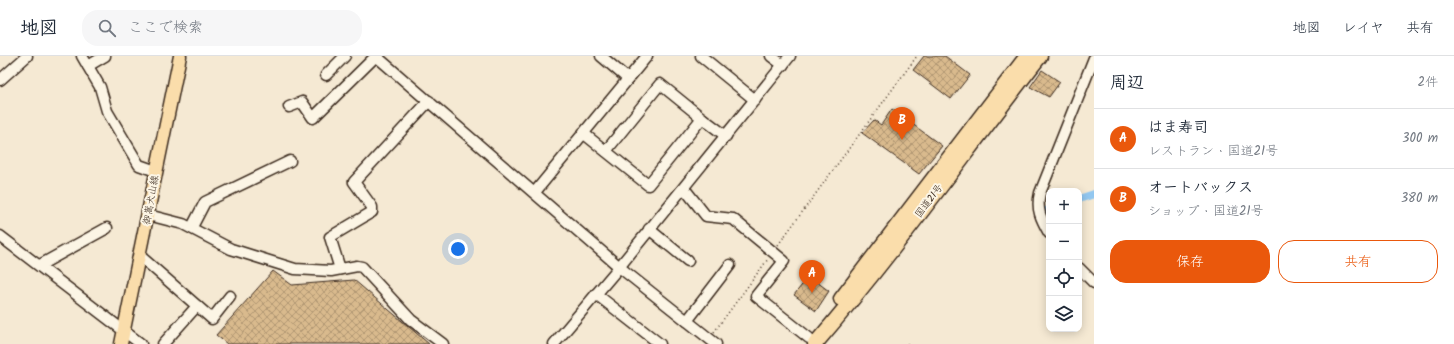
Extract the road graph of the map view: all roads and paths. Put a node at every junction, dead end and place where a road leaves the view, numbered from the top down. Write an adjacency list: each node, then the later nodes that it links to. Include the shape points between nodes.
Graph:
1 (27, 56): 20 (street)
2 (82, 56): 17 (street)
3 (105, 56): 17 (street)
4 (180, 56): 29 (main road, 御嵩犬山線)
5 (345, 56): 18 (street)
6 (601, 56): 19 (street)
7 (647, 56): 19 (street)
8 (701, 56): 21 (street)
9 (771, 56): 16 (street)
10 (790, 56): 16 (street)
11 (917, 56): 38 (path)
12 (1027, 56): 53 (highway, 国道21号)
13 (1040, 56): 53 (highway, 国道21号, via 852,301)
14 (381, 57): 22 (street); 23 (street, via 313,118 302,102)
15 (1094, 58): 35 (street, via 1040,193 1037,204 1039,215)
16 (783, 65): 21 (street)
17 (88, 66): 29 (street, via 100,87 107,111 139,165)
18 (326, 75)
19 (628, 79): 25 (street)
20 (0, 80)
21 (755, 100): 26 (street)
22 (429, 101): 31 (street); 44 (street, via 354,182 372,207 372,212 330,237)
23 (289, 108)
24 (702, 118): 26 (street); 27 (street, via 648,185); 27 (street, via 660,84)
25 (583, 133): 27 (street); 31 (street)
26 (726, 136): 30 (street)
27 (606, 151)
28 (290, 161): 34 (street, via 205,202)
29 (156, 171): 32 (main road, 御嵩犬山線)
30 (684, 188): 36 (street); 38 (street, via 706,216 734,219)
31 (534, 192): 43 (street)
32 (148, 215): 34 (street); 39 (main road, 御嵩犬山線)
33 (107, 228): 41 (street)
34 (192, 228): 44 (street, via 231,249 267,261 309,271)
35 (1046, 228)
36 (649, 229): 40 (street); 43 (street)
37 (0, 236): 41 (street)
38 (773, 252): 52 (path); 53 (street, via 784,260 756,296)
39 (140, 256): 49 (street); 51 (main road, 御嵩犬山線)
40 (688, 261)
41 (40, 265): 51 (street)
42 (730, 265): 50 (street)
43 (620, 266): 47 (street); 50 (street)
44 (340, 269): 57 (street, via 362,267 411,320)
45 (1082, 271): 46 (street)
46 (1094, 283)
47 (596, 294): 58 (street); 59 (street)
48 (230, 296): 49 (street, via 212,318)
49 (197, 306): 56 (street)
50 (687, 321): 52 (street)
51 (124, 331): 54 (main road, 御嵩犬山線); 55 (street)
52 (713, 341)
53 (809, 342)
54 (121, 344)
55 (141, 344)
56 (164, 344)
57 (442, 344)
58 (554, 344)
59 (660, 344)

